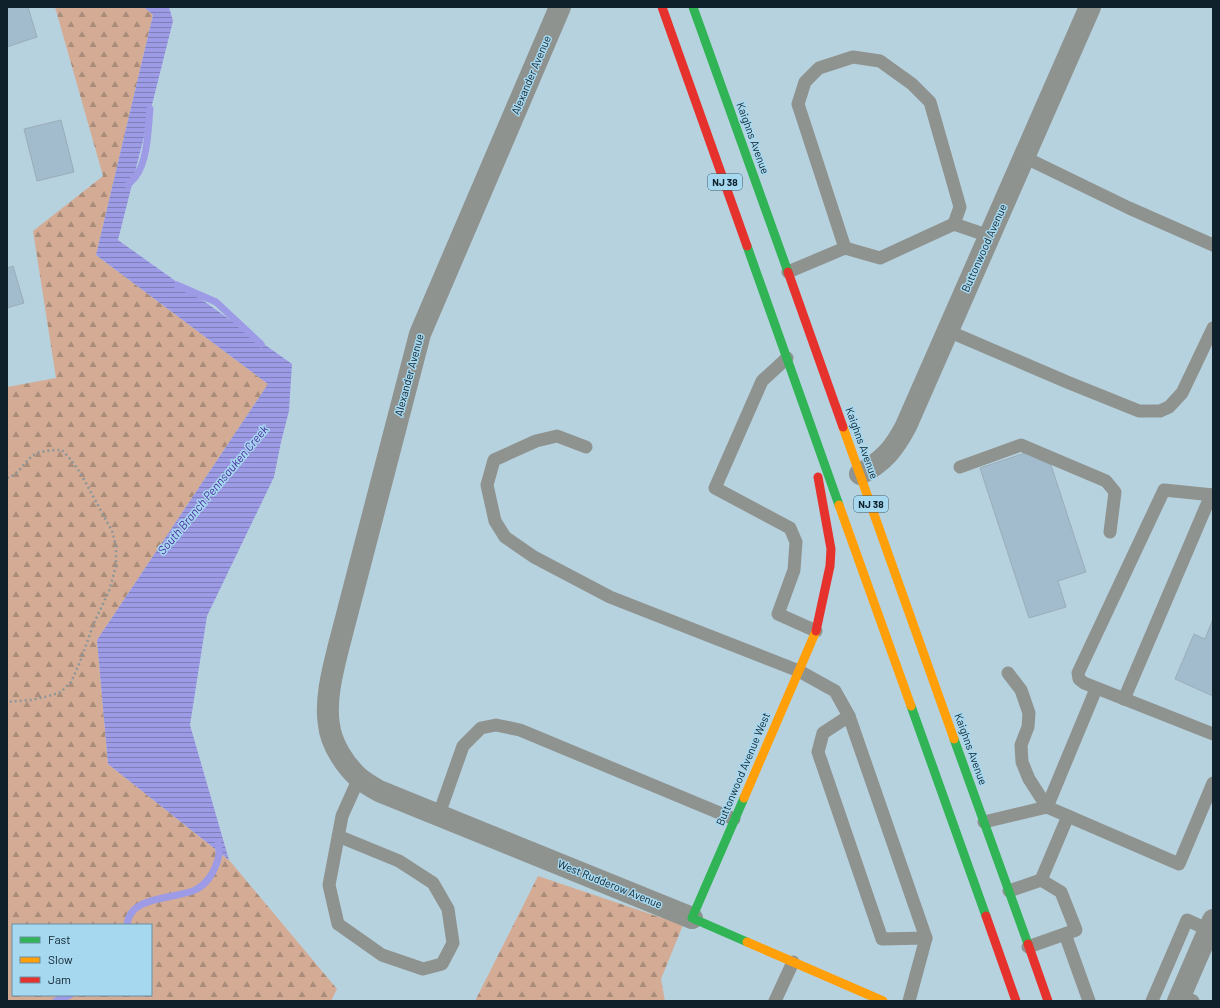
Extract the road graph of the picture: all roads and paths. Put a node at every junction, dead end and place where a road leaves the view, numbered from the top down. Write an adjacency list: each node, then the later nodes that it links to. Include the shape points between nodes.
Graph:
1 (560, 7): 29 (street, Alexander Avenue, via 429,310 413,357 332,673 328,724 331,736)
2 (662, 7): 13 (main road, NJ 38)
3 (693, 7): 10 (main road, Kaighns Avenue / NJ 38)
4 (1090, 7): 5 (street, Buttonwood Avenue)
5 (1024, 157): 7 (street, Buttonwood Avenue); 8 (lane)
6 (954, 224): 7 (lane); 9 (lane, via 880,258); 9 (lane, via 960,207 930,102 912,84 880,61 853,57 819,68 805,82 798,104)
7 (990, 236): 12 (street, Buttonwood Avenue)
8 (1213, 246)
9 (845, 248): 10 (lane)
10 (788, 272): 17 (main road, Kaighns Avenue / NJ 38)
11 (1213, 328): 12 (lane, via 1182,393 1169,407 1160,411 1139,411)
12 (948, 331): 17 (street, Buttonwood Avenue, via 899,440 881,461)
13 (787, 358): 14 (main road, NJ 38); 21 (lane, via 762,381 715,488 790,528 796,542 794,570 778,614)
14 (804, 406): 21 (main road, Buttonwood Avenue West, via 831,549 829,572); 50 (main road, NJ 38)
15 (586, 448): 22 (lane, via 557,436 536,441 494,460 487,485 495,521 505,537 534,557 610,596)
16 (960, 467): 20 (lane, via 1021,445 1106,481 1115,492)
17 (860, 474): 36 (main road, Kaighns Avenue / NJ 38)
18 (7, 478): 26 (path, via 22,468 32,456 50,450 62,450 81,474 112,531 116,546 116,566 109,591 71,682 61,692 49,696)
19 (1212, 495): 24 (lane, via 1164,490 1078,673 1079,679); 25 (lane)
20 (1110, 532)
21 (816, 630): 22 (main road, Buttonwood Avenue West)
22 (799, 671): 27 (lane, via 835,691); 35 (main road, Buttonwood Avenue West)
23 (1008, 673): 32 (lane, via 1021,690 1028,714 1028,727 1021,746 1022,762 1029,779)
24 (1096, 688): 25 (lane); 32 (lane)
25 (1124, 699): 28 (lane)
26 (7, 702)
27 (849, 716): 43 (lane); 43 (lane, via 823,733 818,752 882,939)
28 (1213, 734)
29 (344, 759): 30 (street, West Rudderow Avenue)
30 (359, 778): 33 (street, West Rudderow Avenue, via 379,791); 37 (lane, via 342,816)
31 (1213, 783): 34 (lane, via 1179,864)
32 (1047, 807): 34 (lane); 36 (lane)
33 (439, 814): 35 (lane, via 463,746 481,728 496,725 520,730); 40 (street, West Rudderow Avenue)
34 (1068, 816): 38 (lane)
35 (734, 819): 40 (main road, Buttonwood Avenue West)
36 (984, 822): 39 (main road, Kaighns Avenue / NJ 38)
37 (338, 836): 37 (lane, via 329,885 338,924 382,955 423,968 442,964 453,943 448,909 433,882 399,861)
38 (1041, 880): 39 (lane); 42 (lane, via 1061,892 1076,930)
39 (1009, 892): 44 (main road, Kaighns Avenue / NJ 38)
40 (692, 918): 45 (main road, West Rudderow Avenue)
41 (1211, 925): 46 (street); 53 (lane, via 1186,920)
42 (1065, 934): 44 (lane); 52 (lane)
43 (926, 938): 49 (lane)
44 (1028, 947): 51 (main road, Kaighns Avenue / NJ 38)
45 (793, 962): 47 (lane); 48 (main road, West Rudderow Avenue)
46 (1184, 999)
47 (775, 1001)
48 (883, 1001)
49 (909, 1001)
50 (1016, 1001)
51 (1048, 1001)
52 (1089, 1001)
53 (1152, 1001)

